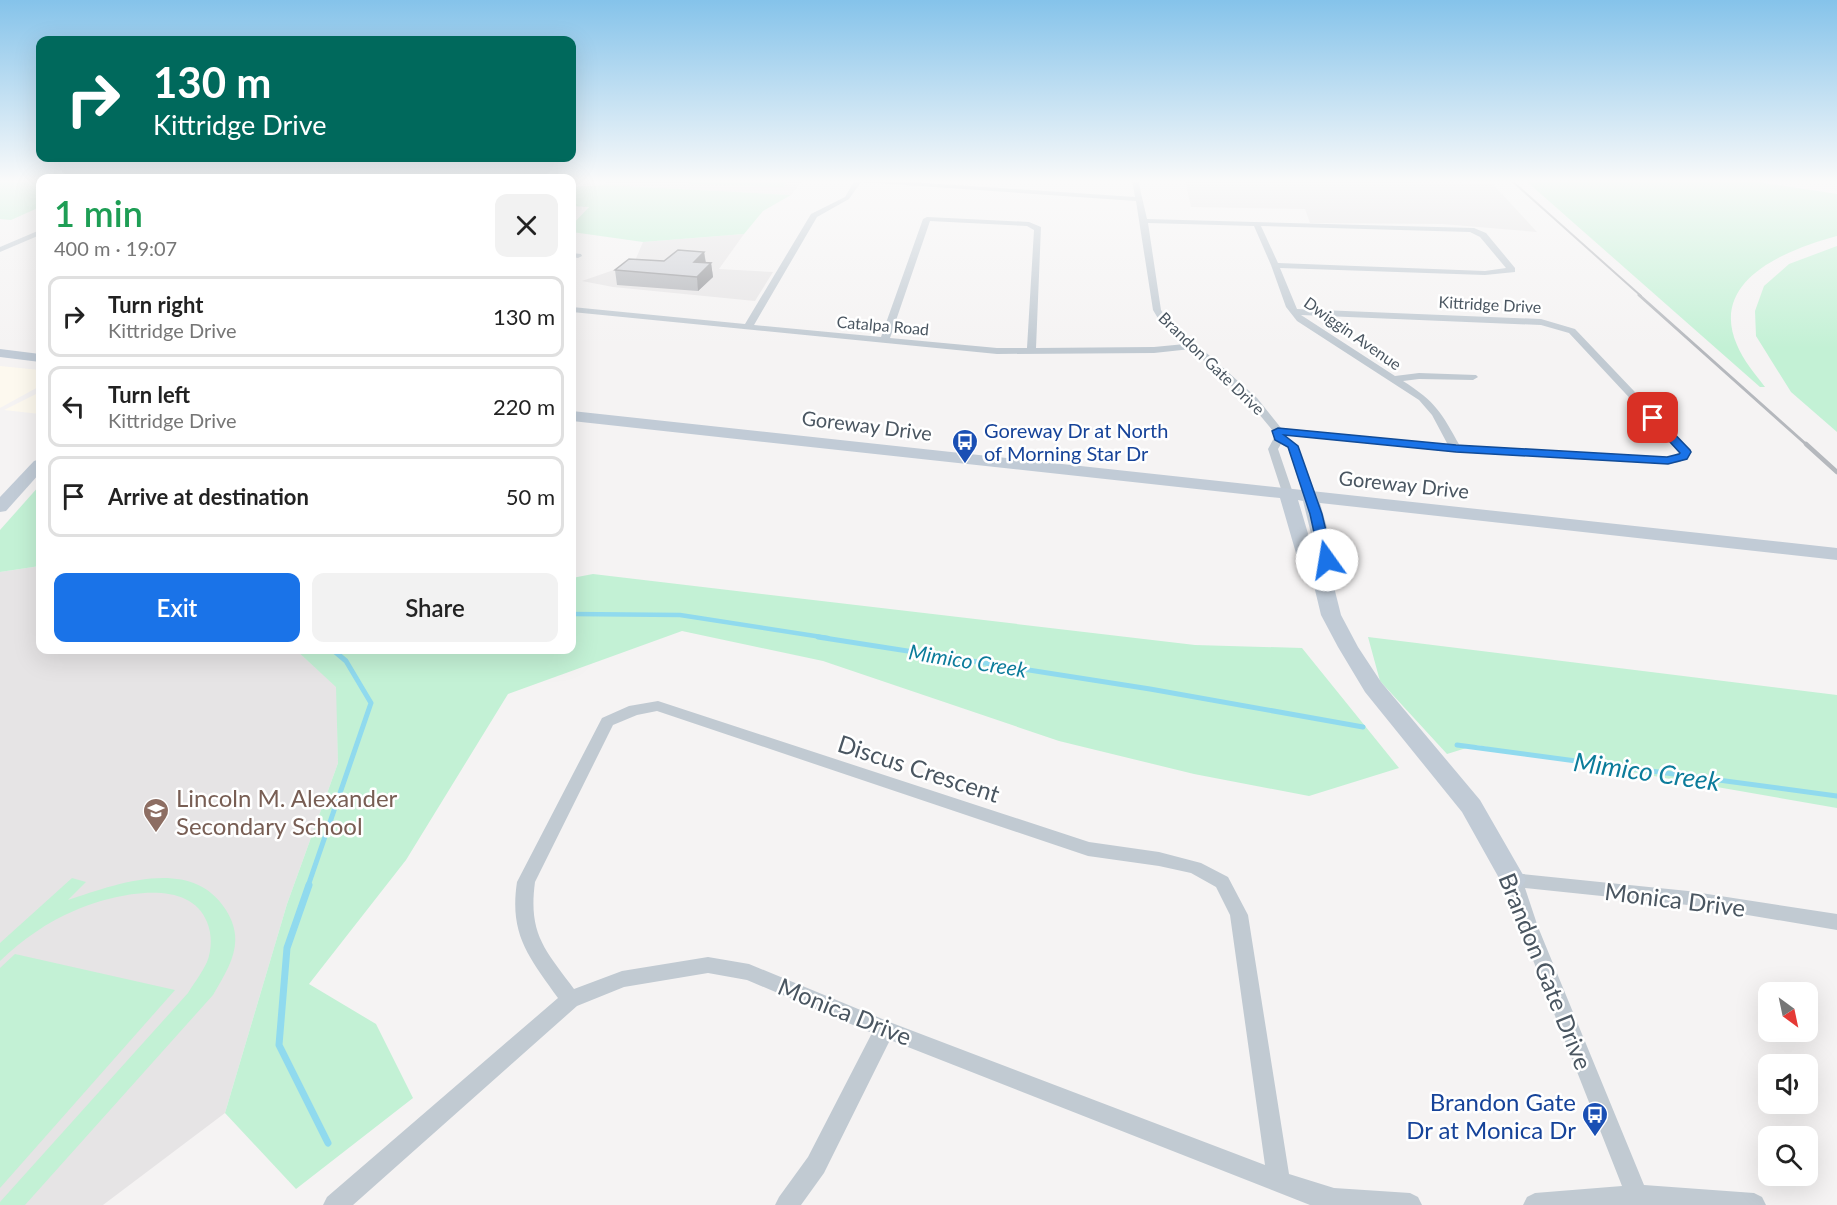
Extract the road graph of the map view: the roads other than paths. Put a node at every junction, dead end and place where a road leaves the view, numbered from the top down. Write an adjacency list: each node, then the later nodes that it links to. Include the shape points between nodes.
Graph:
1 (30, 236): 9 (street)
2 (802, 236): 14 (street)
3 (921, 236): 15 (street)
4 (1038, 236): 17 (street)
5 (1146, 236): 16 (street, Brandon Gate Drive, via 1157,310)
6 (1262, 236): 11 (street, Dwiggin Avenue)
7 (1484, 236): 11 (street, via 1512,270 1485,273)
8 (0, 242): 9 (street)
9 (15, 243): 10 (street)
10 (0, 250)
11 (1275, 265): 13 (street, Dwiggin Avenue)
12 (576, 310): 14 (street, Catalpa Road)
13 (1295, 312): 21 (street, Dwiggin Avenue); 24 (street, Kittridge Drive, via 1560,326 1572,331 1686,452 1668,461)
14 (748, 327): 15 (street, Catalpa Road)
15 (885, 340): 17 (street, Catalpa Road)
16 (1192, 346): 17 (street, Catalpa Road); 23 (street, Brandon Gate Drive, via 1253,400)
17 (1031, 351)
18 (0, 353): 19 (main road)
19 (36, 357)
20 (1473, 377): 21 (street)
21 (1394, 379): 24 (street, Dwiggin Avenue, via 1432,407)
22 (576, 416): 26 (main road, Goreway Drive)
23 (1279, 434): 24 (street, Kittridge Drive); 26 (street, Brandon Gate Drive, via 1274,449); 27 (street, Brandon Gate Drive, via 1293,446)
24 (1456, 449)
25 (36, 468): 28 (main road)
26 (1287, 493): 27 (main road, Goreway Drive); 30 (main road, Brandon Gate Drive, via 1307,560)
27 (1310, 496): 29 (main road, Goreway Drive); 30 (main road, Brandon Gate Drive, via 1327,560)
28 (0, 507)
29 (1837, 554)
30 (1319, 566): 31 (main road, Brandon Gate Drive, via 1331,615 1348,647 1373,687 1471,806)
31 (1513, 880): 32 (street, Monica Drive, via 1688,898); 36 (street, Brandon Gate Drive)
32 (1837, 922)
33 (570, 1000): 34 (street, Monica Drive, via 622,979 708,966 749,972); 35 (street, Discus Crescent, via 532,944 524,925 521,903 526,882 607,722 634,710 658,706 1088,849 1185,864 1222,882 1239,915); 37 (street, Monica Drive)
34 (885, 1029): 35 (street, Monica Drive); 38 (street, via 816,1165)
35 (1279, 1183): 39 (street, Monica Drive, via 1334,1200)
36 (1640, 1201): 40 (street); 41 (street)
37 (335, 1205)
38 (788, 1205)
39 (1410, 1205)
40 (1535, 1205)
41 (1754, 1205)

